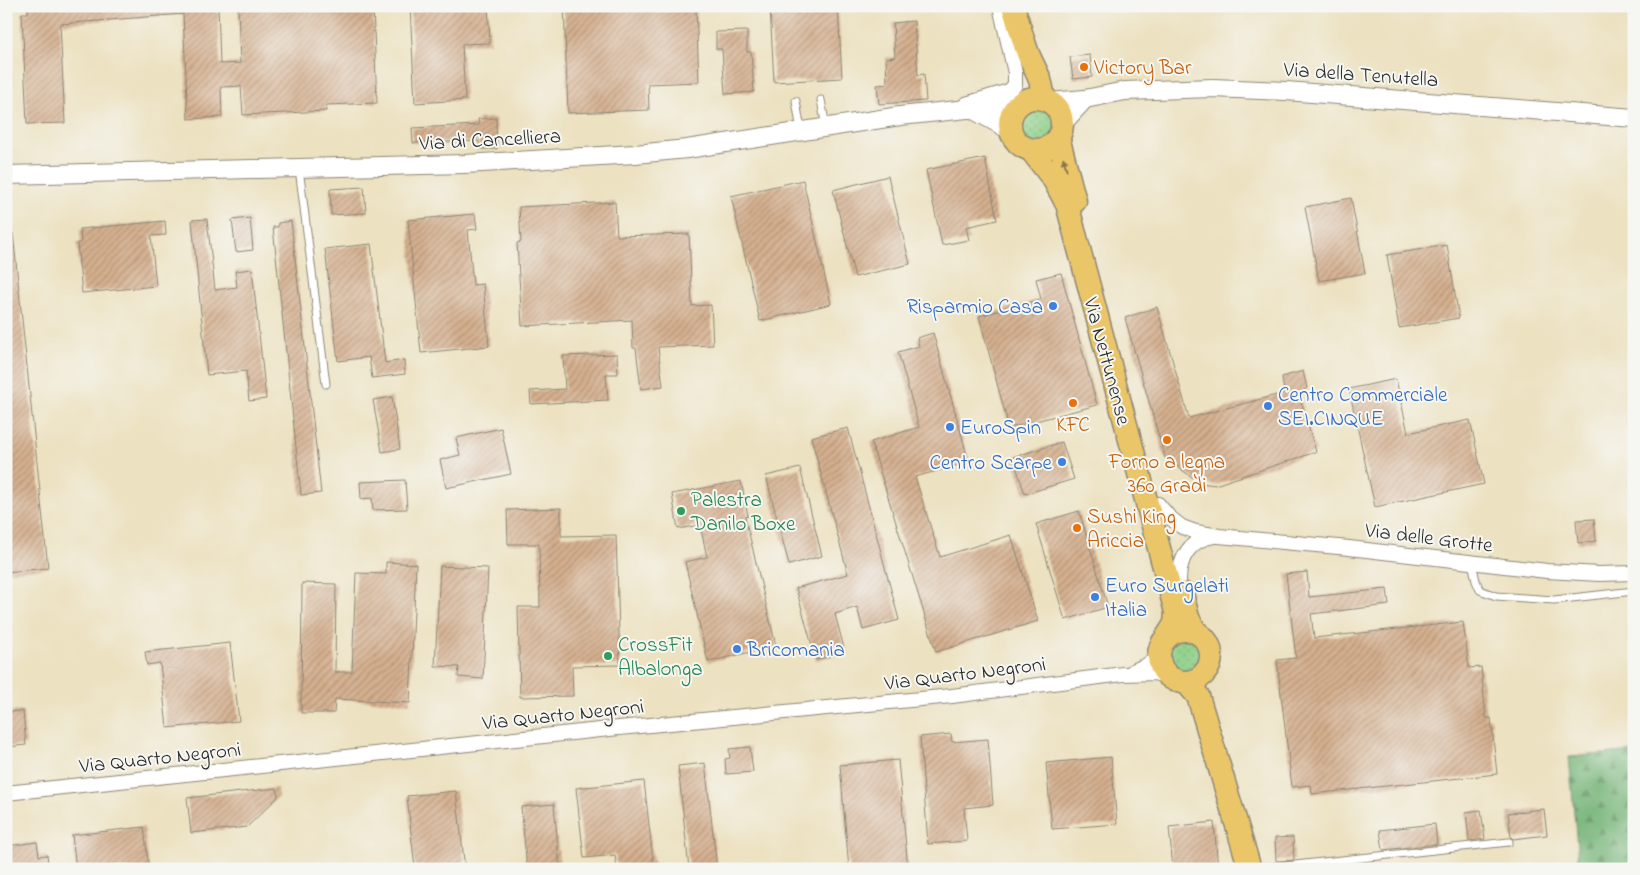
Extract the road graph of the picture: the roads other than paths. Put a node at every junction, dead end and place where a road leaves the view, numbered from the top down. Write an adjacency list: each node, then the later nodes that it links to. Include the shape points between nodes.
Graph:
1 (1000, 6): 7 (street, via 1015,85 1008,91 967,104)
2 (1013, 6): 6 (main road, via 1028,53)
3 (1085, 99): 6 (street, Via della Tenutella); 8 (street, Via della Tenutella, via 1125,91 1245,89); 11 (street)
4 (821, 100): 9 (lane)
5 (796, 102): 10 (lane)
6 (1028, 108): 7 (street, Via di Cancelliera, via 996,106); 11 (main road, Via Nettunense, via 1059,112); 12 (main road, Via Nettunense, via 1017,143)
7 (967, 109): 9 (street, Via di Cancelliera)
8 (1634, 118)
9 (826, 127): 10 (street, Via di Cancelliera)
10 (801, 131): 13 (street, Via di Cancelliera, via 635,154 465,164)
11 (1060, 131): 12 (main road, via 1047,148); 16 (main road, Via Nettunense, one-way to 11)
12 (1031, 150): 23 (main road, Via Nettunense, via 1067,204 1176,612 1173,628)
13 (299, 167): 14 (street, Via di Cancelliera); 15 (lane)
14 (6, 175)
15 (326, 384)
16 (1158, 504): 17 (street, Via delle Grotte, via 1182,527); 20 (main road, Via Nettunense)
17 (1219, 536): 18 (street, Via delle Grotte); 20 (street, Via delle Grotte, via 1201,539 1190,548 1180,563)
18 (1472, 562): 19 (street, Via delle Grotte, via 1566,573); 21 (lane, via 1480,590 1496,596 1554,600)
19 (1634, 573)
20 (1179, 581): 22 (main road, Via Nettunense, via 1188,618)
21 (1634, 591)
22 (1196, 632): 23 (main road, via 1180,630); 25 (main road, via 1205,640 1211,657 1208,668)
23 (1162, 648): 24 (street, Via Quarto Negroni, via 1141,668); 25 (main road, via 1163,670)
24 (1123, 674): 25 (street, Via Quarto Negroni, via 1155,673); 26 (street, Via Quarto Negroni, via 952,696)
25 (1189, 684): 28 (main road)
26 (6, 793)
27 (1509, 842): 28 (lane)
28 (1250, 868)

